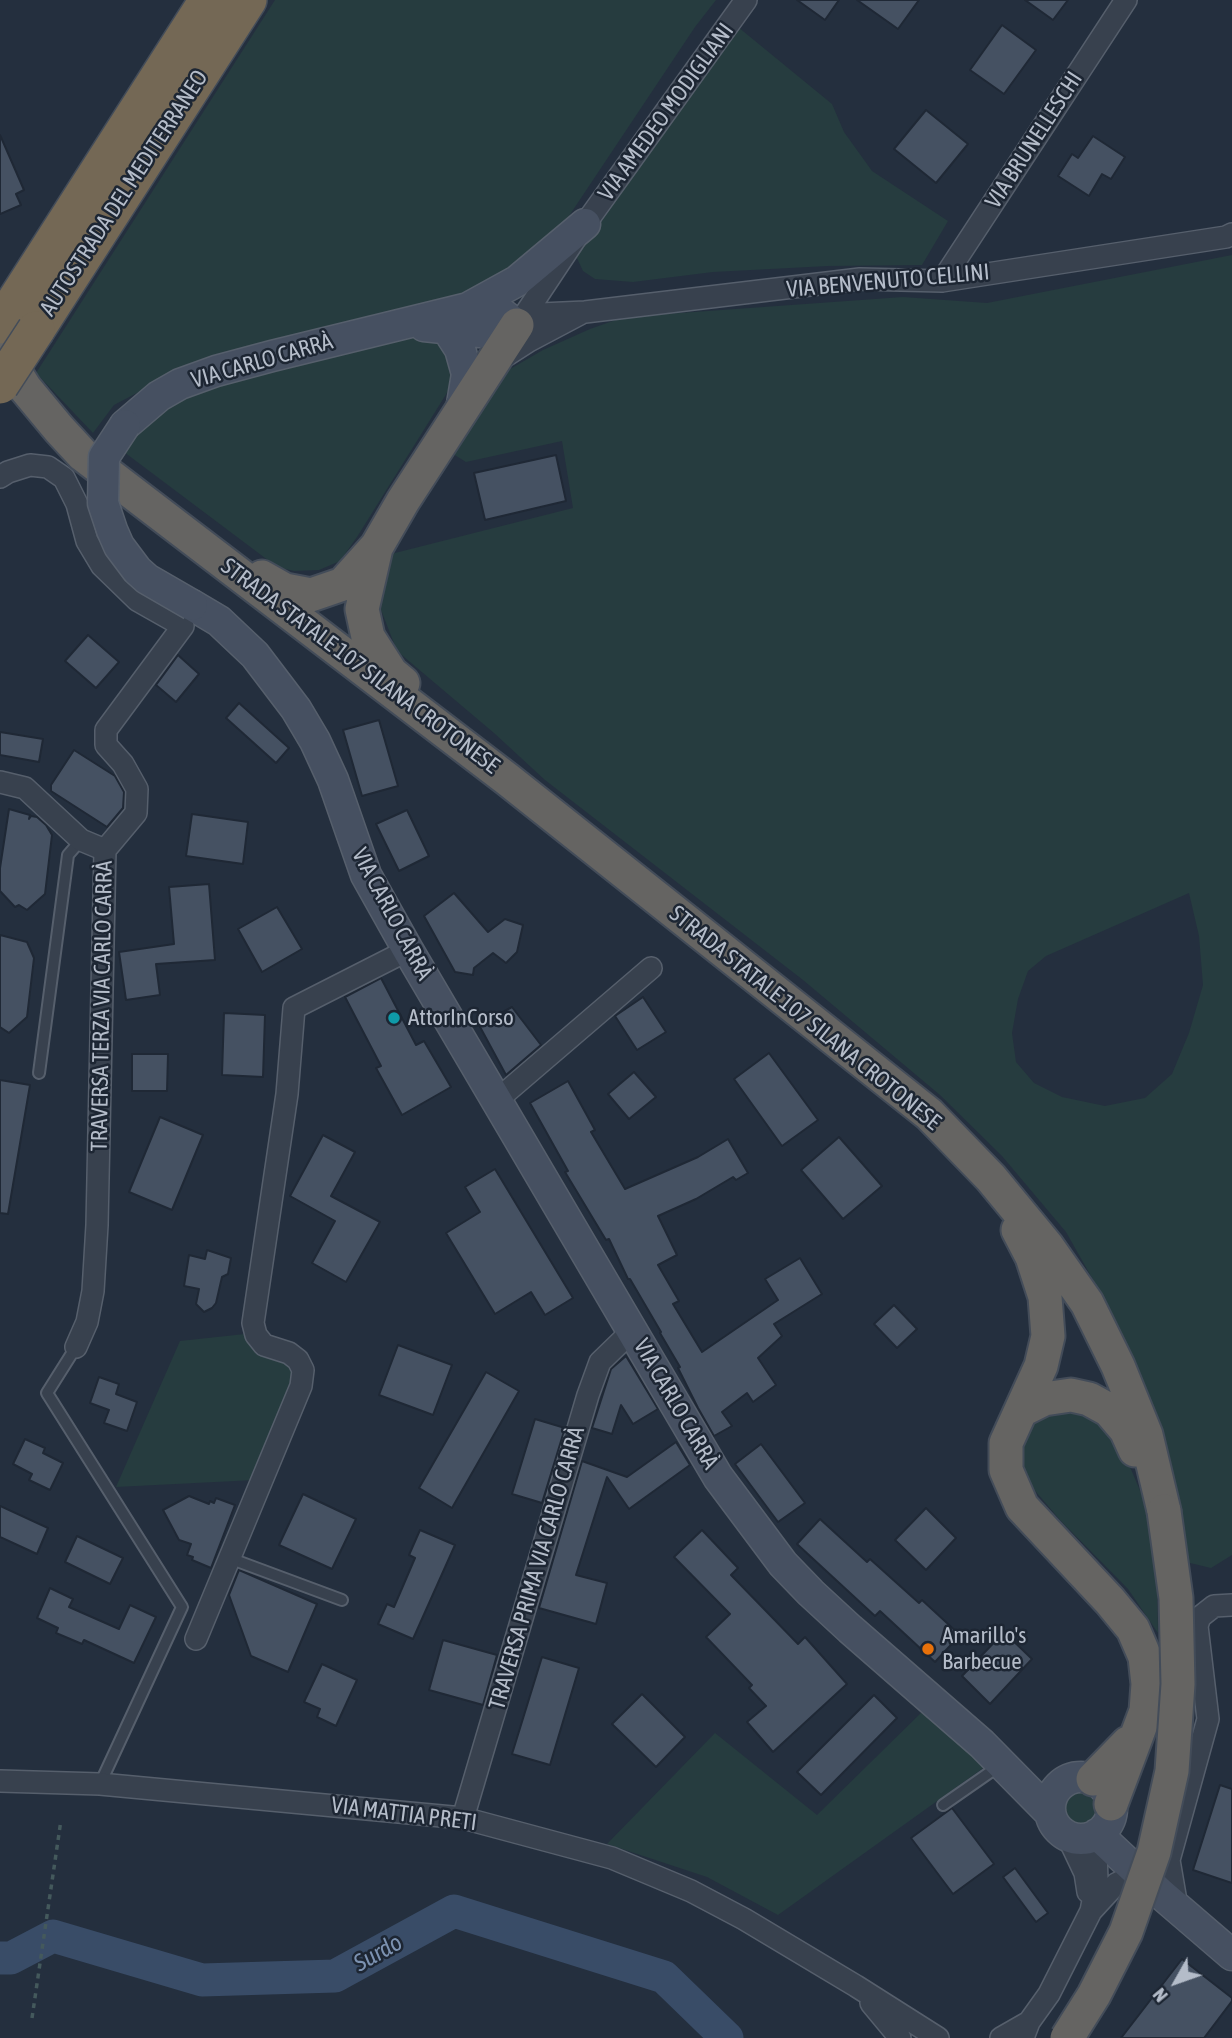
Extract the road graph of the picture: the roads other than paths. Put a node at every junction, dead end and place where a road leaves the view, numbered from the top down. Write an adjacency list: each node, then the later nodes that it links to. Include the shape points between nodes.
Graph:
1 (208, 0): 11 (highway, AUTOSTRADA DEL MEDITERRANEO)
2 (248, 0): 11 (highway, AUTOSTRADA DEL MEDITERRANEO)
3 (746, 0): 5 (street, VIA AMEDEO MODIGLIANI)
4 (1126, 0): 7 (street, VIA BRUNELLESCHI)
5 (585, 224): 8 (street, VIA AMEDEO MODIGLIANI); 9 (main road, via 517,281)
6 (1232, 234): 7 (street, VIA BENVENUTO CELLINI)
7 (942, 281): 10 (street, VIA BENVENUTO CELLINI, via 860,279)
8 (547, 282): 10 (street); 13 (street, VIA AMEDEO MODIGLIANI)
9 (468, 308): 12 (main road, VIA CARLO CARRÀ); 13 (main road, VIA CARLO CARRÀ, via 500,312)
10 (584, 312): 13 (street, VIA BENVENUTO CELLINI); 16 (street, VIA BENVENUTO CELLINI)
11 (17, 319): 17 (highway, AUTOSTRADA DEL MEDITERRANEO, bridge)
12 (403, 323): 14 (main road, VIA CARLO CARRÀ); 22 (main road, VIA CARLO CARRÀ, bridge, via 180,384 125,425 104,457 103,503 119,546 137,570)
13 (517, 325): 14 (main road, VIA CARLO CARRÀ, via 489,333); 16 (highway)
14 (447, 329): 18 (main road, via 460,349 467,374)
15 (0, 348): 20 (highway, STRADA STATALE 107 SILANA CROTONESE, via 25,388 83,454)
16 (491, 366): 18 (highway)
17 (0, 385)
18 (461, 410): 21 (highway)
19 (0, 477): 22 (street, via 30,465 48,467 64,478 87,541 102,566 137,600)
20 (193, 538): 21 (highway, via 285,590 311,595 343,584); 23 (highway, STRADA STATALE 107 SILANA CROTONESE)
21 (377, 546): 23 (highway, via 362,610 368,637 391,673)
22 (188, 616): 26 (street, TRAVERSA TERZA VIA CARLO CARRÀ, via 106,730 106,745 137,789 135,813); 27 (main road, VIA CARLO CARRÀ, via 219,621 255,655 296,709 333,780 366,875)
23 (507, 779): 31 (highway, STRADA STATALE 107 SILANA CROTONESE, via 929,1114)
24 (0, 782): 25 (street, via 25,788)
25 (81, 840): 26 (street); 29 (lane, via 68,855)
26 (105, 850): 33 (street, TRAVERSA TERZA VIA CARLO CARRÀ, via 97,1225 93,1291)
27 (408, 950): 30 (main road, VIA CARLO CARRÀ); 36 (street, via 293,1009 287,1094 253,1324 264,1345 289,1353 303,1370 301,1386)
28 (651, 968): 30 (street)
29 (38, 1073)
30 (497, 1100): 32 (main road, VIA CARLO CARRÀ)
31 (991, 1178): 34 (highway, via 1032,1256 1045,1297 1048,1336 1041,1367); 35 (highway, STRADA STATALE 107 SILANA CROTONESE, via 1047,1245 1087,1303 1146,1435)
32 (633, 1330): 40 (main road, VIA CARLO CARRÀ, via 719,1477 783,1564); 45 (street, TRAVERSA PRIMA VIA CARLO CARRÀ, via 600,1362 588,1395)
33 (76, 1347): 42 (lane, via 47,1393 182,1607)
34 (1022, 1410): 35 (highway, via 1044,1399 1071,1395 1109,1410 1126,1430); 44 (highway, via 1006,1443 1006,1470 1022,1507 1133,1629 1145,1657 1146,1711 1139,1731)
35 (1164, 1511): 55 (highway, STRADA STATALE 107 SILANA CROTONESE, bridge, via 1176,1598 1178,1684 1172,1771 1154,1852 1126,1932)
36 (229, 1558): 37 (lane); 39 (street)
37 (342, 1600)
38 (1232, 1605): 47 (street, via 1214,1606 1200,1617 1197,1626 1208,1719 1169,1860)
39 (196, 1639)
40 (992, 1754): 43 (lane); 44 (main road, VIA CARLO CARRÀ, via 1044,1777)
41 (0, 1781): 42 (street, VIA MATTIA PRETI)
42 (100, 1784): 45 (street, VIA MATTIA PRETI)
43 (943, 1805)
44 (1086, 1812): 46 (main road); 47 (main road, via 1126,1842); 48 (street, via 1085,1873)
45 (463, 1818): 50 (street, VIA MATTIA PRETI, via 612,1858 691,1891)
46 (1138, 1873): 47 (main road); 48 (street, via 1116,1884)
47 (1169, 1901): 49 (main road)
48 (1091, 1911): 51 (street)
49 (1232, 1955)
50 (856, 1986): 52 (street, VIA MATTIA PRETI); 53 (street, VIA MATTIA PRETI)
51 (1026, 2030): 54 (street)
52 (900, 2038)
53 (938, 2038)
54 (1001, 2038)
55 (1067, 2038)

